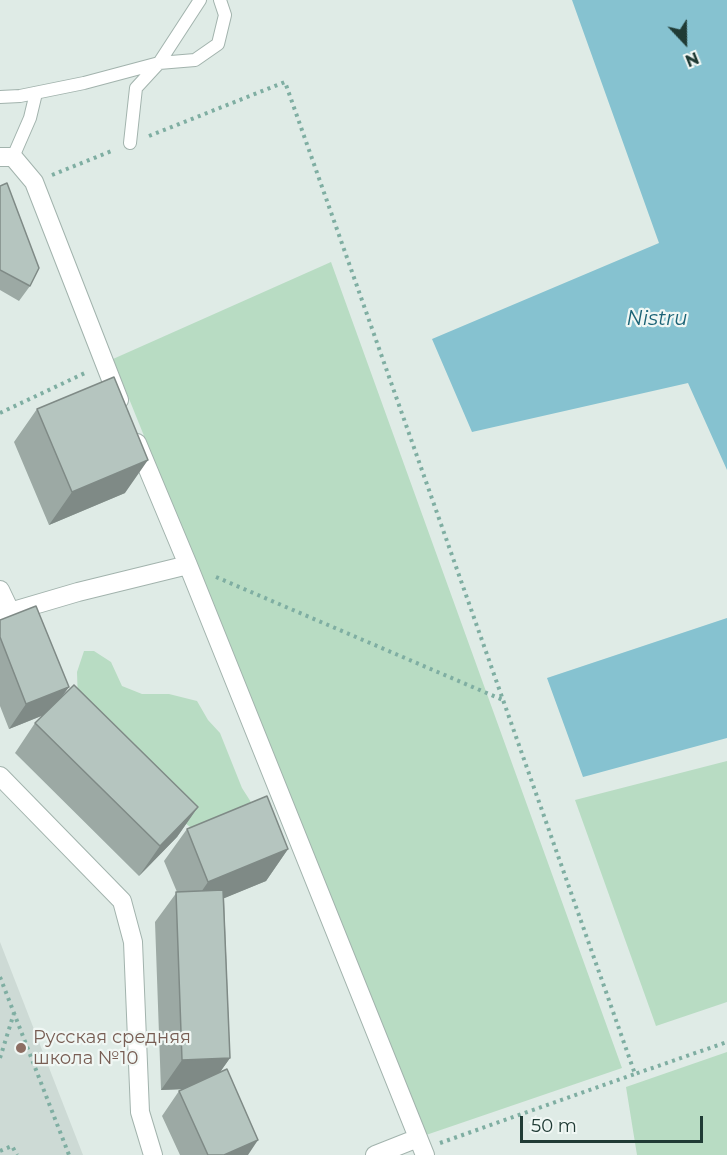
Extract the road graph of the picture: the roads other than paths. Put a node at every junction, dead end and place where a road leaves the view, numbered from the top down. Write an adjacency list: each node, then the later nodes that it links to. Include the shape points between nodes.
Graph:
1 (200, 0): 3 (lane)
2 (220, 0): 3 (lane, via 225,15 218,44 195,60)
3 (159, 63): 4 (lane); 6 (lane, via 136,88)
4 (36, 93): 5 (lane); 7 (lane, via 30,118)
5 (0, 97)
6 (130, 143)
7 (7, 157): 8 (street, via 34,182)
8 (188, 565): 10 (street); 12 (street)
9 (0, 590): 10 (street)
10 (5, 614)
11 (0, 776): 13 (street, via 122,901 133,942 140,1112)
12 (422, 1148): 14 (street)
13 (153, 1155)
14 (375, 1155)

